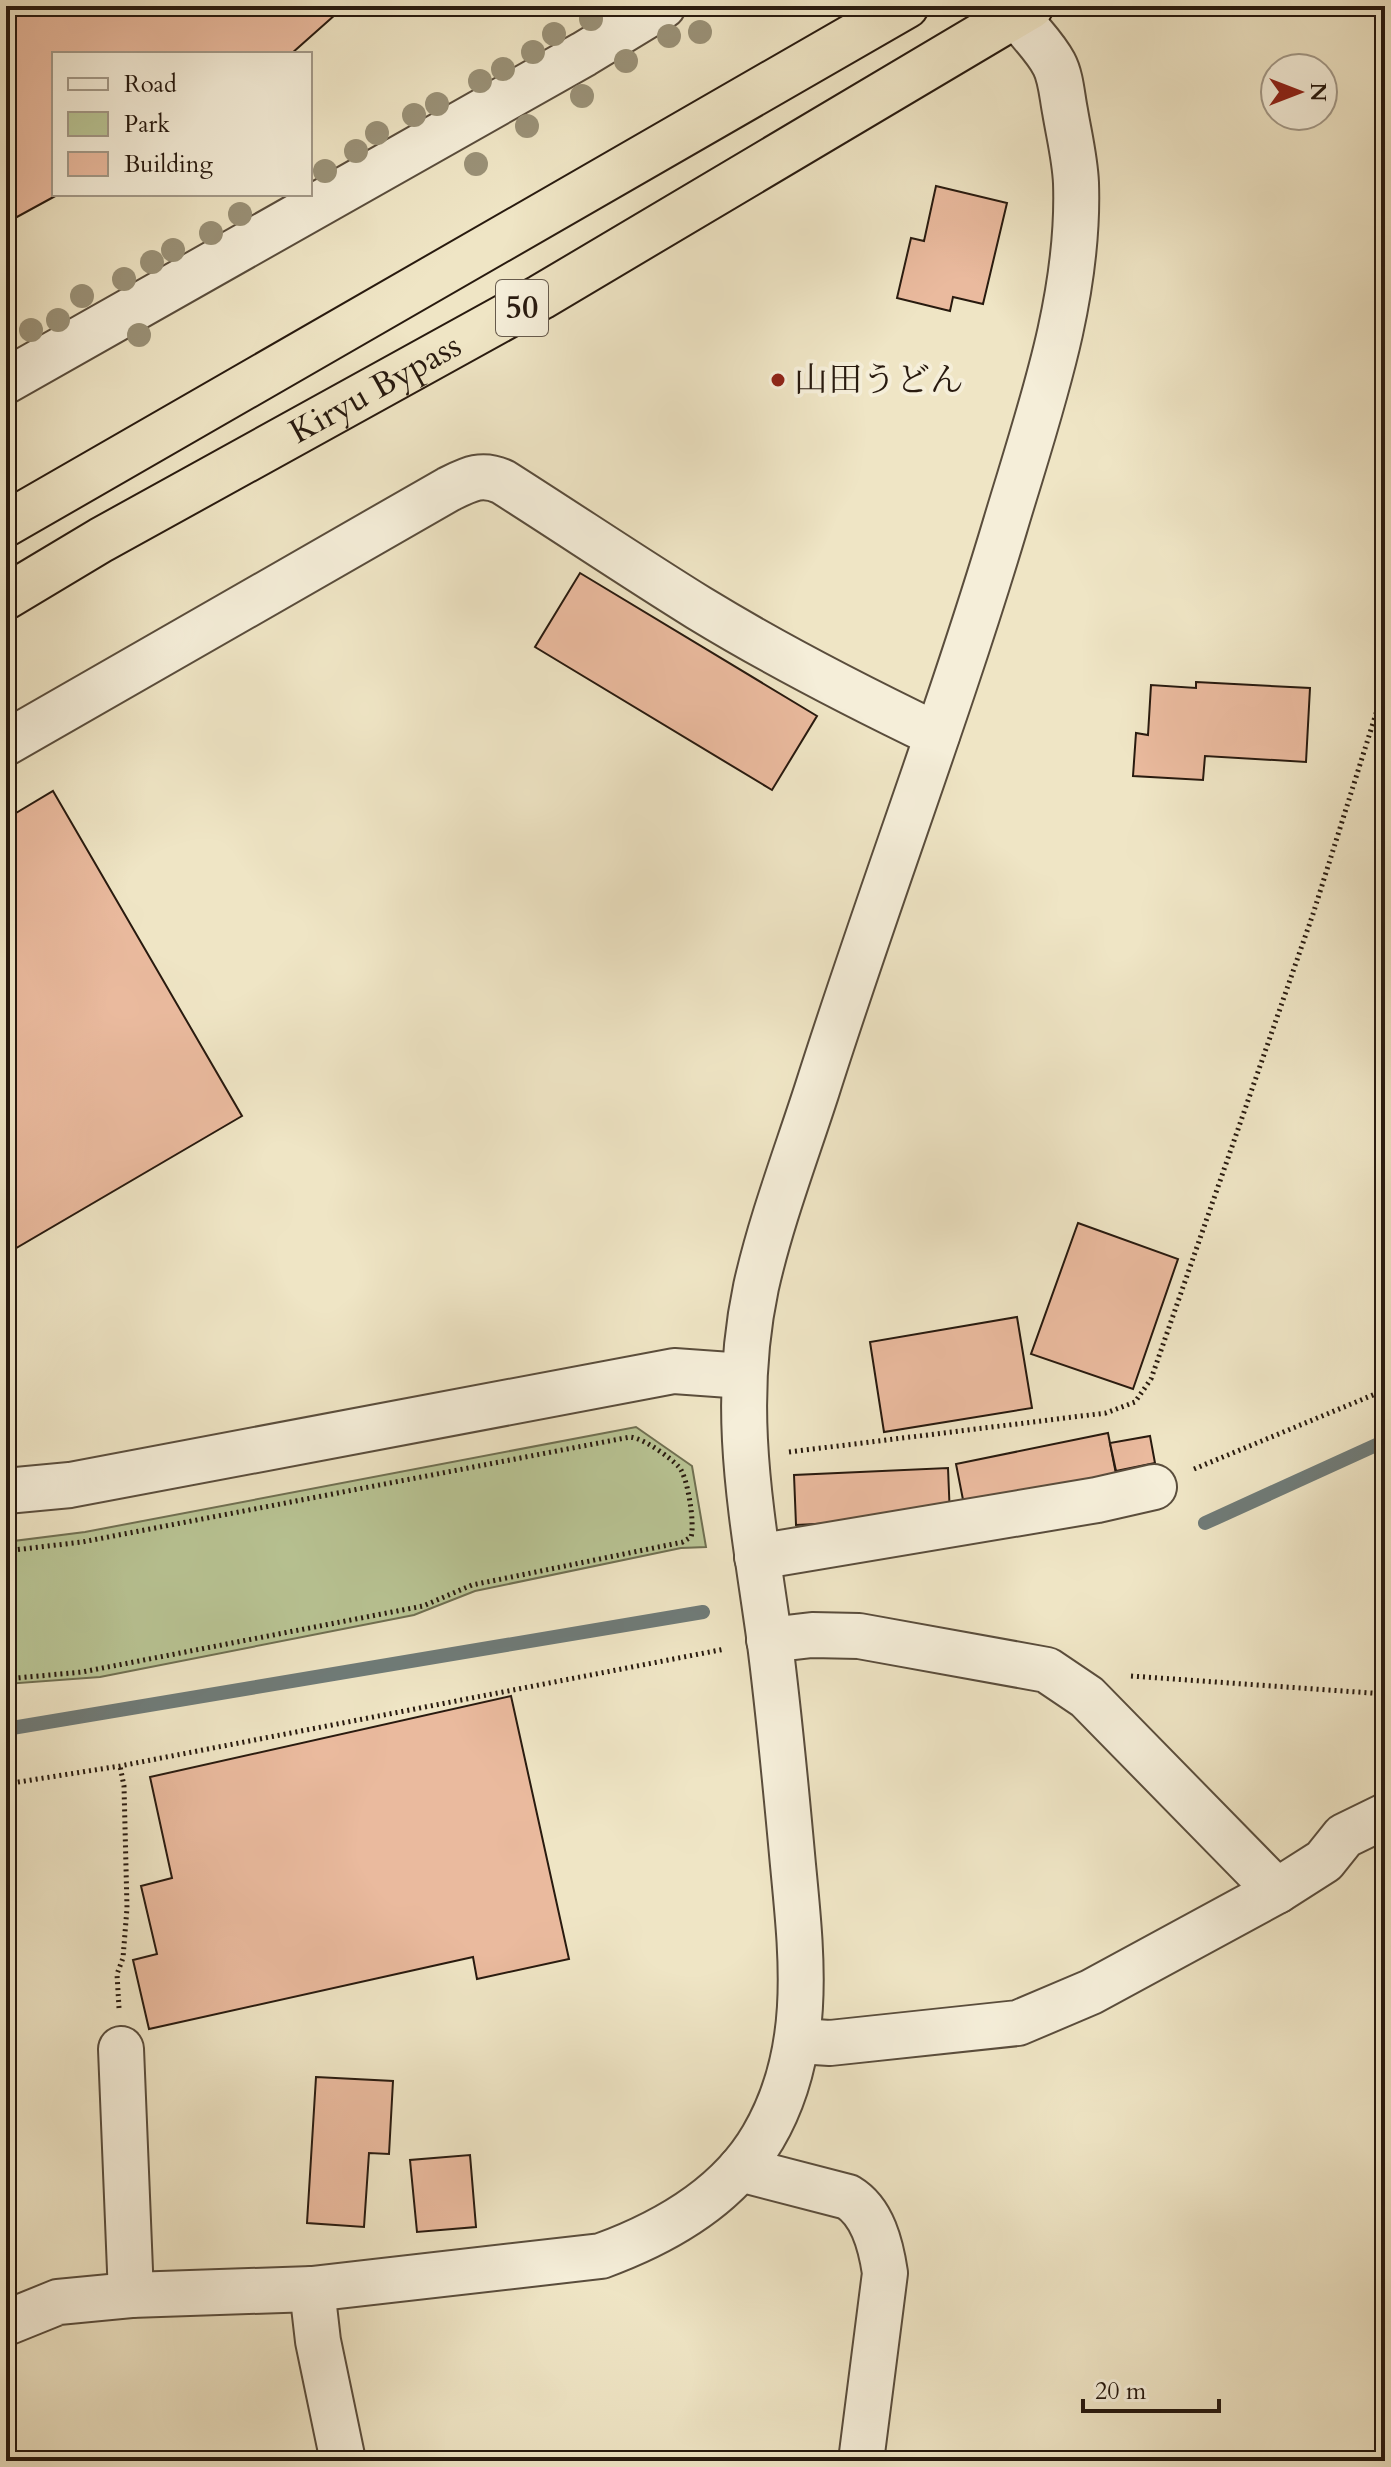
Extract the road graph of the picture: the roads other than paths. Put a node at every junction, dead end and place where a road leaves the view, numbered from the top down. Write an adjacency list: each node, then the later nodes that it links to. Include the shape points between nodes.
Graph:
1 (663, 6): 4 (street)
2 (906, 6): 5 (highway, Kiryu Bypass / 50)
3 (1019, 9): 6 (highway, Kiryu Bypass / 50, via 541,297); 7 (street, via 1056,66 1076,176 1073,246 1052,369)
4 (6, 381)
5 (6, 524)
6 (6, 597)
7 (937, 735): 8 (street, via 759,643 490,476 449,489); 9 (street, via 769,1242)
8 (6, 743)
9 (744, 1376): 11 (street, via 674,1371 70,1485); 12 (street, via 744,1458)
10 (1154, 1487): 12 (street)
11 (6, 1491)
12 (757, 1557): 13 (street)
13 (751, 1643): 15 (street, via 812,1635 859,1636 1047,1670 1087,1697); 16 (street, via 782,1738 802,1958)
14 (1385, 1816): 15 (street, via 1344,1836 1324,1861)
15 (1277, 1891): 16 (street, via 1091,1992 1018,2023 830,2043)
16 (799, 2041): 18 (street, via 784,2095)
17 (121, 2049): 20 (street)
18 (740, 2169): 19 (street, via 672,2226 601,2256); 23 (street, via 848,2197 866,2213 882,2251 885,2273)
19 (312, 2289): 20 (street); 22 (street)
20 (131, 2295): 21 (street, via 58,2302)
21 (6, 2323)
22 (343, 2461)
23 (861, 2461)

